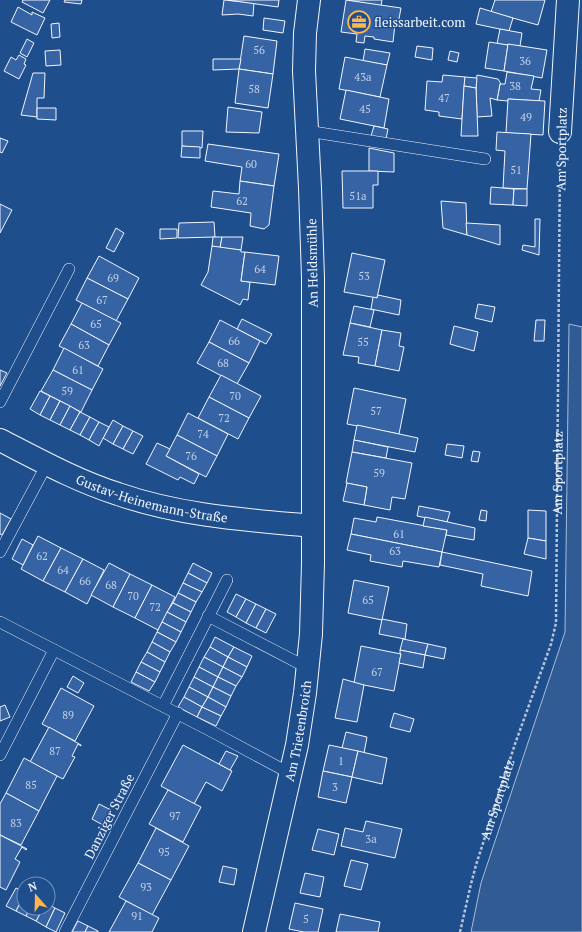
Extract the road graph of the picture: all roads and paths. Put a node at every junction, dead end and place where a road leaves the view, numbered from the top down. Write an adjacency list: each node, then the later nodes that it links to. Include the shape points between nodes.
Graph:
1 (309, 0): 3 (street, An Heldsmühle, via 304,72)
2 (568, 0): 4 (street, Am Sportplatz)
3 (307, 131): 5 (lane); 10 (street, An Heldsmühle, via 312,241)
4 (560, 132): 23 (path, Am Sportplatz, via 556,623 470,884)
5 (485, 158)
6 (69, 269): 7 (lane)
7 (0, 402)
8 (0, 440): 9 (street, Gustav-Heinemann-Straße)
9 (47, 464): 10 (street, Gustav-Heinemann-Straße, via 118,494 161,506); 11 (lane)
10 (312, 526): 16 (street, Am Trietenbroich, via 313,599)
11 (0, 552)
12 (227, 580): 13 (lane)
13 (208, 616): 16 (lane); 17 (lane)
14 (0, 622): 15 (lane)
15 (54, 650): 17 (lane); 19 (lane)
16 (308, 668): 20 (street, Am Trietenbroich)
17 (163, 706): 18 (lane)
18 (178, 713): 20 (lane); 21 (lane, Danziger Straße)
19 (0, 755)
20 (291, 774): 22 (street, Am Trietenbroich)
21 (64, 932)
22 (254, 932)
23 (460, 932)

